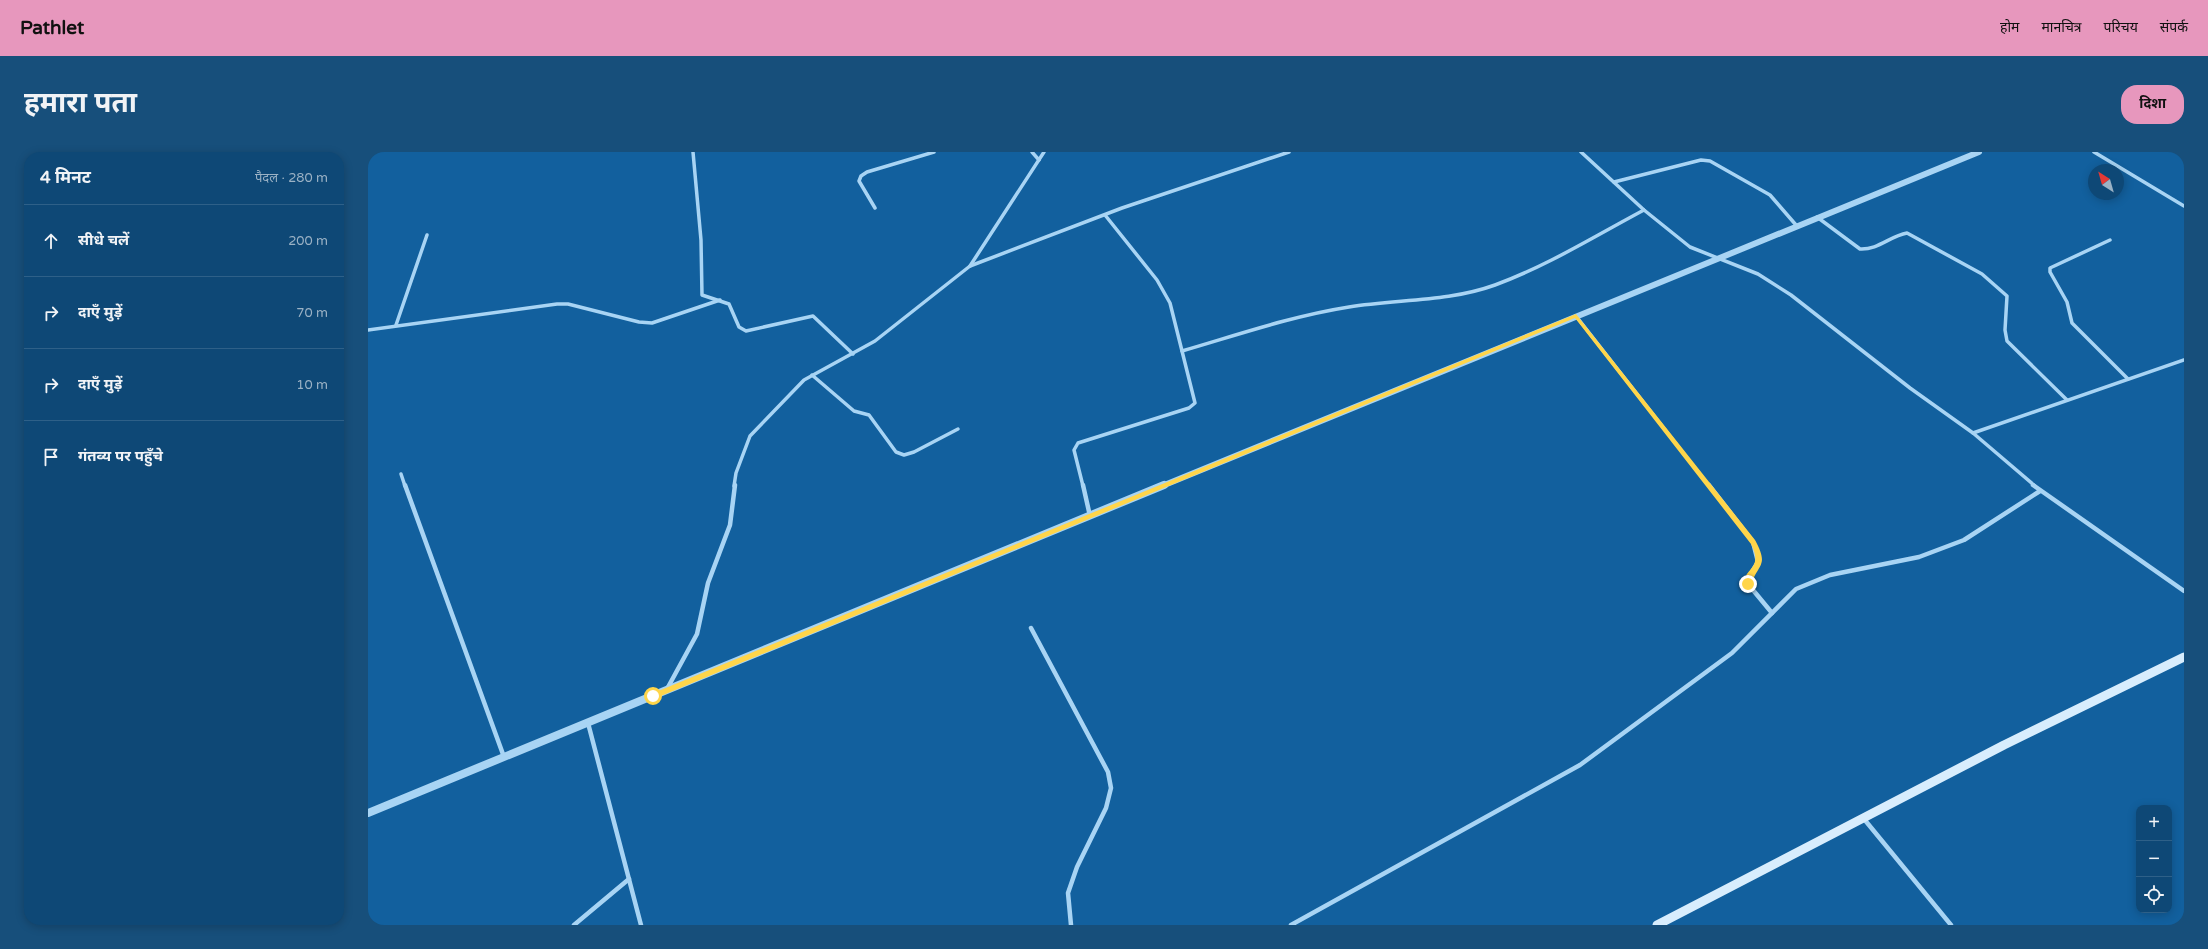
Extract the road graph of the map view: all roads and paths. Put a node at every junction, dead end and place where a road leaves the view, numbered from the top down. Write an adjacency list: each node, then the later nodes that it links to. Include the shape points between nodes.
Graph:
1 (693, 152): 21 (street, via 701,240 702,295 708,299)
2 (934, 152): 12 (street, via 861,176 859,181)
3 (1032, 152): 9 (street)
4 (1044, 152): 9 (street)
5 (1289, 152): 14 (street)
6 (1581, 152): 10 (street)
7 (1979, 152): 15 (street)
8 (2094, 152): 11 (street)
9 (1039, 160): 20 (street)
10 (1614, 182): 13 (street); 16 (street, via 1701,160 1710,161 1770,196)
11 (2184, 206)
12 (875, 208)
13 (1644, 210): 19 (street, via 1690,247); 25 (street, via 1535,268 1495,285 1453,297 1349,307 1295,319)
14 (1105, 215): 20 (street); 25 (street, via 1165,294 1170,303)
15 (1817, 218): 16 (street); 30 (street, via 1860,249 1868,250 1895,235 1907,233 1982,274 2007,296 2009,306 2003,332 2007,341)
16 (1796, 226): 19 (street)
17 (427, 236): 23 (street)
18 (2110, 240): 29 (street, via 2050,268 2049,274 2069,308 2068,317 2072,323)
19 (1717, 259): 22 (street); 32 (street, via 1758,274 1791,294 1910,388)
20 (970, 266): 26 (street, via 875,342)
21 (720, 300): 23 (street, via 652,323 562,304); 26 (street, via 729,304 741,329 746,332 804,316 813,316)
22 (1576, 316): 35 (street); 37 (street, via 1753,542 1760,555 1759,563 1748,577 1748,584)
23 (396, 325): 24 (street)
24 (368, 330)
25 (1182, 351): 35 (street, via 1195,403 1189,408 1086,439 1078,443 1074,450)
26 (853, 354): 28 (street)
27 (2184, 360): 29 (street)
28 (812, 375): 31 (street, via 854,411 869,415 896,452 904,455); 40 (street, via 804,380 750,436 736,474 730,525 708,583 697,634)
29 (2128, 380): 30 (street)
30 (2067, 400): 32 (street)
31 (958, 429)
32 (1973, 433): 34 (street)
33 (401, 474): 42 (street)
34 (2040, 490): 36 (street); 37 (street, via 1964,540 1919,557 1830,575 1796,589)
35 (1090, 516): 40 (street)
36 (2184, 591)
37 (1772, 613): 49 (street, via 1732,653 1580,765)
38 (1031, 628): 48 (street, via 1108,772 1111,788 1106,808 1077,867 1068,893)
39 (2184, 656): 44 (main road)
40 (666, 690): 41 (street)
41 (588, 723): 42 (street); 45 (street)
42 (504, 757): 43 (street)
43 (368, 813)
44 (1864, 818): 50 (main road); 51 (street)
45 (629, 879): 46 (street); 47 (street)
46 (574, 925)
47 (641, 925)
48 (1071, 925)
49 (1291, 925)
50 (1657, 925)
51 (1951, 925)

